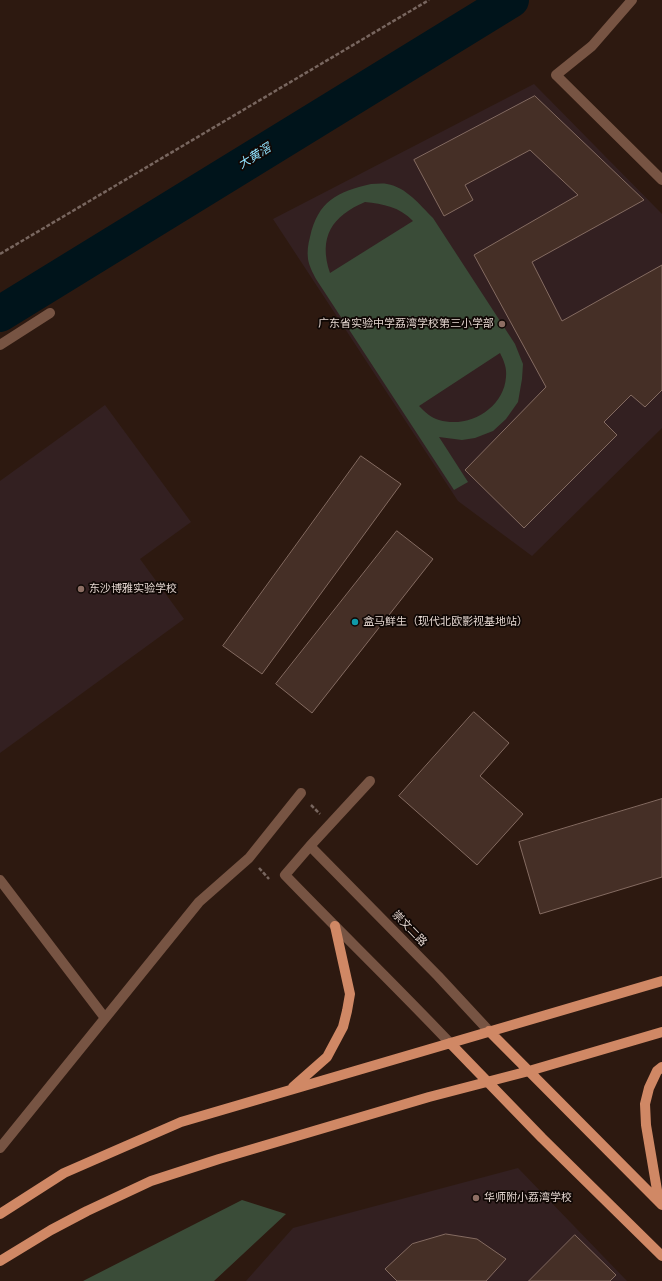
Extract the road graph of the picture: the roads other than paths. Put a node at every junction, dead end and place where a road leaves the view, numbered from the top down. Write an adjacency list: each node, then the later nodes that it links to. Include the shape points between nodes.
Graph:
1 (632, 0): 2 (street, via 592,46 556,75)
2 (662, 180)
3 (50, 313): 4 (street)
4 (0, 345)
5 (370, 781): 7 (street)
6 (301, 793): 11 (street, via 249,858 199,902)
7 (310, 846): 9 (street, via 285,875); 12 (street, 崇文二路)
8 (0, 880): 11 (street)
9 (335, 926): 14 (street); 18 (main road, via 350,994 347,1011 327,1057)
10 (662, 981): 12 (main road)
11 (105, 1018): 19 (street)
12 (489, 1031): 14 (main road); 16 (main road)
13 (662, 1032): 16 (main road)
14 (450, 1043): 17 (main road); 18 (main road)
15 (662, 1068): 20 (main road, via 649,1088 645,1104 646,1125)
16 (529, 1071): 17 (main road); 20 (main road)
17 (487, 1081): 22 (main road); 23 (main road, via 151,1181 51,1230)
18 (290, 1089): 21 (main road, via 181,1122 64,1173)
19 (0, 1148)
20 (661, 1204)
21 (0, 1214)
22 (662, 1256)
23 (0, 1261)

